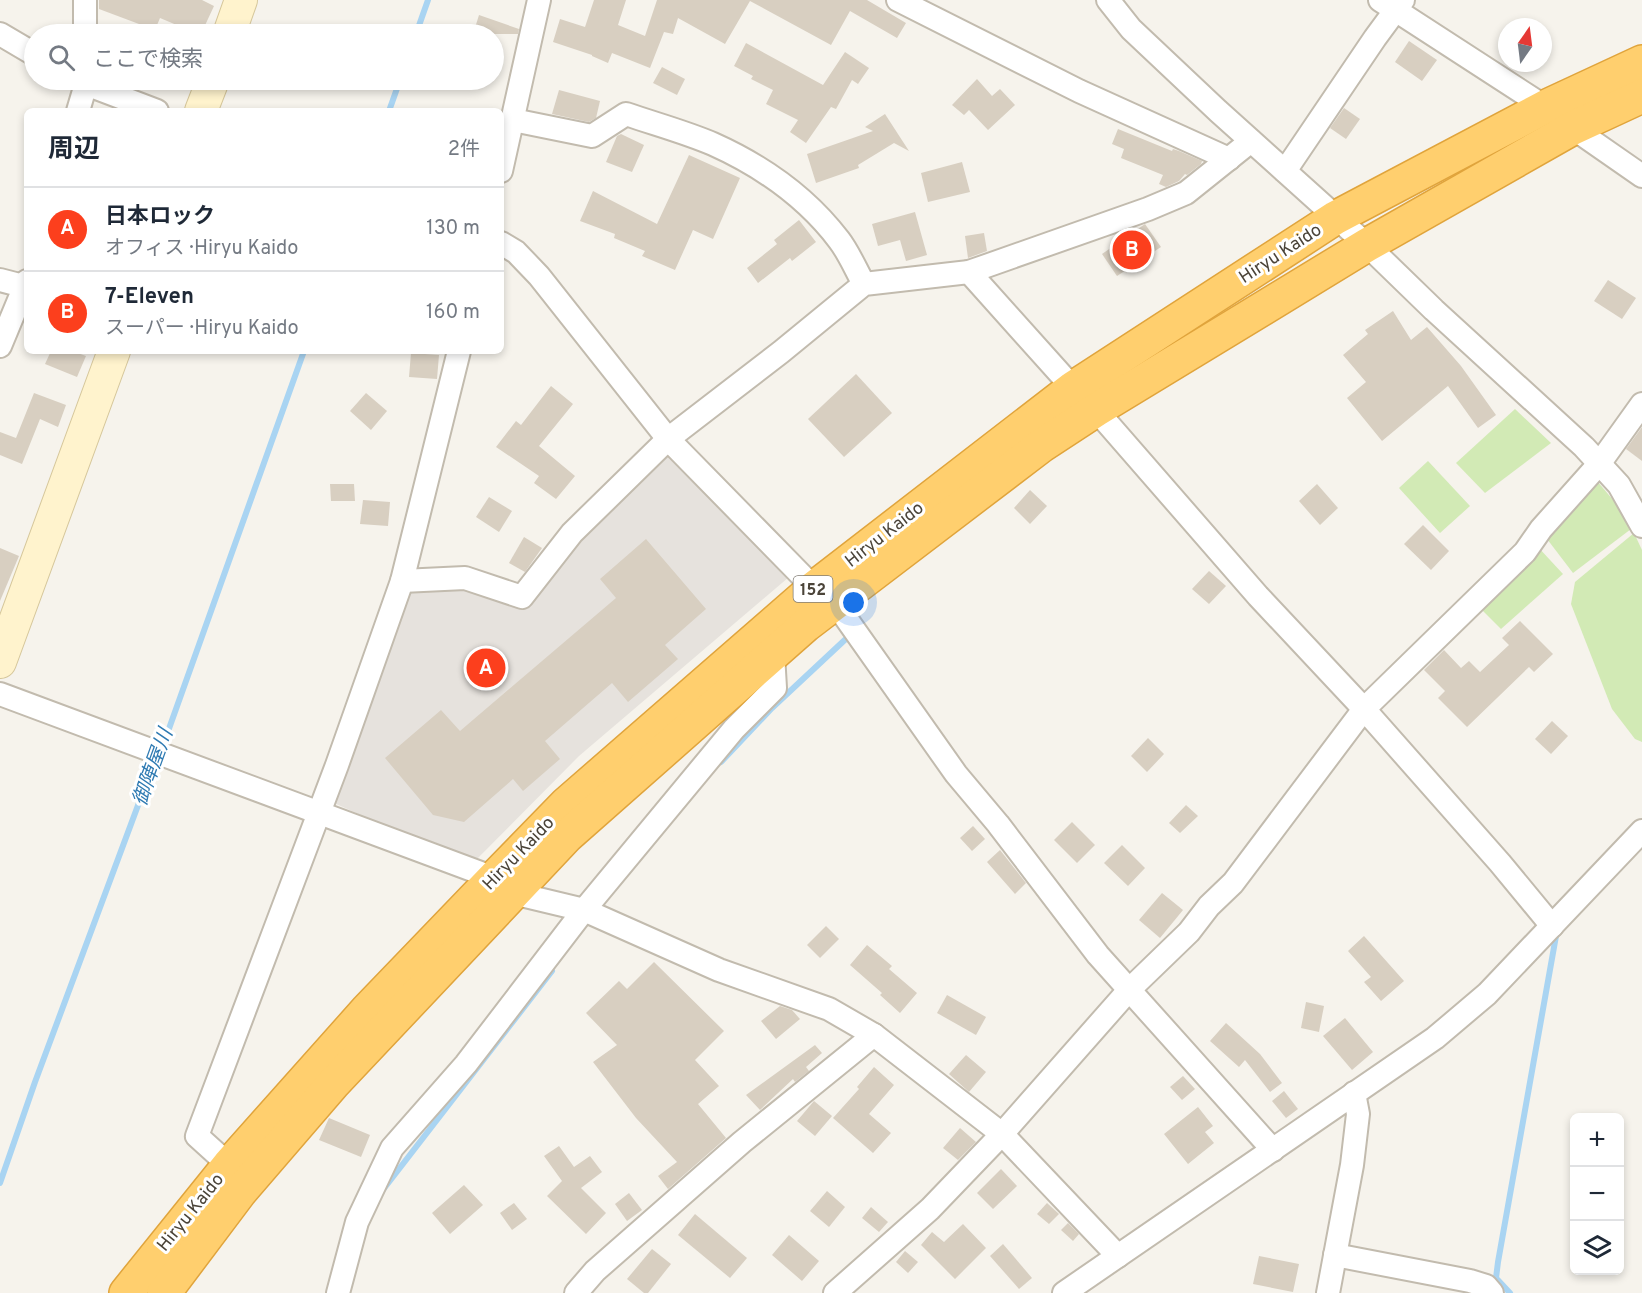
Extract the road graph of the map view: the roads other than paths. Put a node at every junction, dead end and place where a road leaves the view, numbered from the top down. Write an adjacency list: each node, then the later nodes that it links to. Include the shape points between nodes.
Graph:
1 (85, 0): 7 (street)
2 (241, 0): 8 (street)
3 (538, 0): 20 (street)
4 (898, 0): 24 (street, via 1078,91)
5 (1108, 0): 22 (street, via 1131,29)
6 (1393, 4): 16 (street); 25 (street, via 1375,38)
7 (86, 24)
8 (233, 24)
9 (0, 34): 10 (street)
10 (24, 48)
11 (1642, 62): 16 (highway, Hiryu Kaido / 152)
12 (82, 90): 17 (street)
13 (105, 90): 18 (street)
14 (209, 90): 19 (street)
15 (1642, 96): 21 (highway, Hiryu Kaido / 152)
16 (1545, 107): 27 (highway, Hiryu Kaido / 152)
17 (78, 108)
18 (150, 108)
19 (202, 108)
20 (513, 120): 23 (street); 32 (street, via 592,136 626,114 713,144 758,168 813,209 841,242)
21 (1573, 128): 26 (street); 29 (highway, Hiryu Kaido / 152)
22 (1251, 141): 24 (street); 25 (street)
23 (504, 158)
24 (1229, 159): 30 (street, via 1186,193)
25 (1285, 171): 27 (street)
26 (1642, 176)
27 (1335, 218): 29 (street); 38 (highway, Hiryu Kaido / 152)
28 (504, 245): 41 (street, via 539,276)
29 (1367, 245): 40 (highway, Hiryu Kaido / 152); 42 (street)
30 (969, 272): 32 (street); 38 (street)
31 (0, 280): 33 (street)
32 (864, 284): 41 (street)
33 (24, 285)
34 (24, 290): 35 (street)
35 (0, 346)
36 (113, 354): 47 (street)
37 (458, 354): 44 (street)
38 (1073, 388): 45 (highway, Hiryu Kaido / 152)
39 (1642, 404): 42 (street)
40 (1096, 410): 45 (highway, Hiryu Kaido / 152); 49 (street, via 1258,596)
41 (668, 439): 44 (street, via 572,533 522,597 465,578); 45 (street)
42 (1599, 464): 43 (street, via 1619,485); 49 (street, via 1525,552)
43 (1642, 526)
44 (402, 581): 50 (street)
45 (825, 596): 46 (highway, Hiryu Kaido / 152, via 806,625); 52 (highway, Hiryu Kaido / 152, via 566,804); 55 (street, via 956,774)
46 (773, 654): 52 (highway, Hiryu Kaido / 152, via 567,836); 53 (street, via 775,688 734,729)
47 (0, 662)
48 (0, 694): 50 (street)
49 (1364, 709): 54 (street); 55 (street, via 1233,883)
50 (318, 813): 52 (street); 60 (street, via 197,1136)
51 (1642, 831): 54 (street)
52 (503, 885): 53 (street); 60 (highway, Hiryu Kaido / 152, via 367,1010); 64 (highway, Hiryu Kaido / 152, via 240,1192)
53 (584, 910): 56 (street, via 719,970 830,1009); 65 (street, via 466,1064 392,1149 357,1222)
54 (1552, 926): 57 (street, via 1487,994 1435,1038)
55 (1129, 990): 58 (street); 59 (street)
56 (873, 1035): 58 (street); 66 (street, via 742,1142)
57 (1354, 1094): 59 (street); 61 (street, via 1358,1114)
58 (1002, 1134): 62 (street); 67 (street, via 930,1209)
59 (1273, 1150): 62 (street)
60 (229, 1165): 63 (highway, Hiryu Kaido / 152)
61 (1335, 1255): 69 (street); 70 (street, via 1470,1281 1486,1286)
62 (1118, 1256): 68 (street)
63 (126, 1293)
64 (164, 1293)
65 (338, 1293)
66 (576, 1293)
67 (836, 1293)
68 (1064, 1293)
69 (1328, 1293)
70 (1492, 1293)

